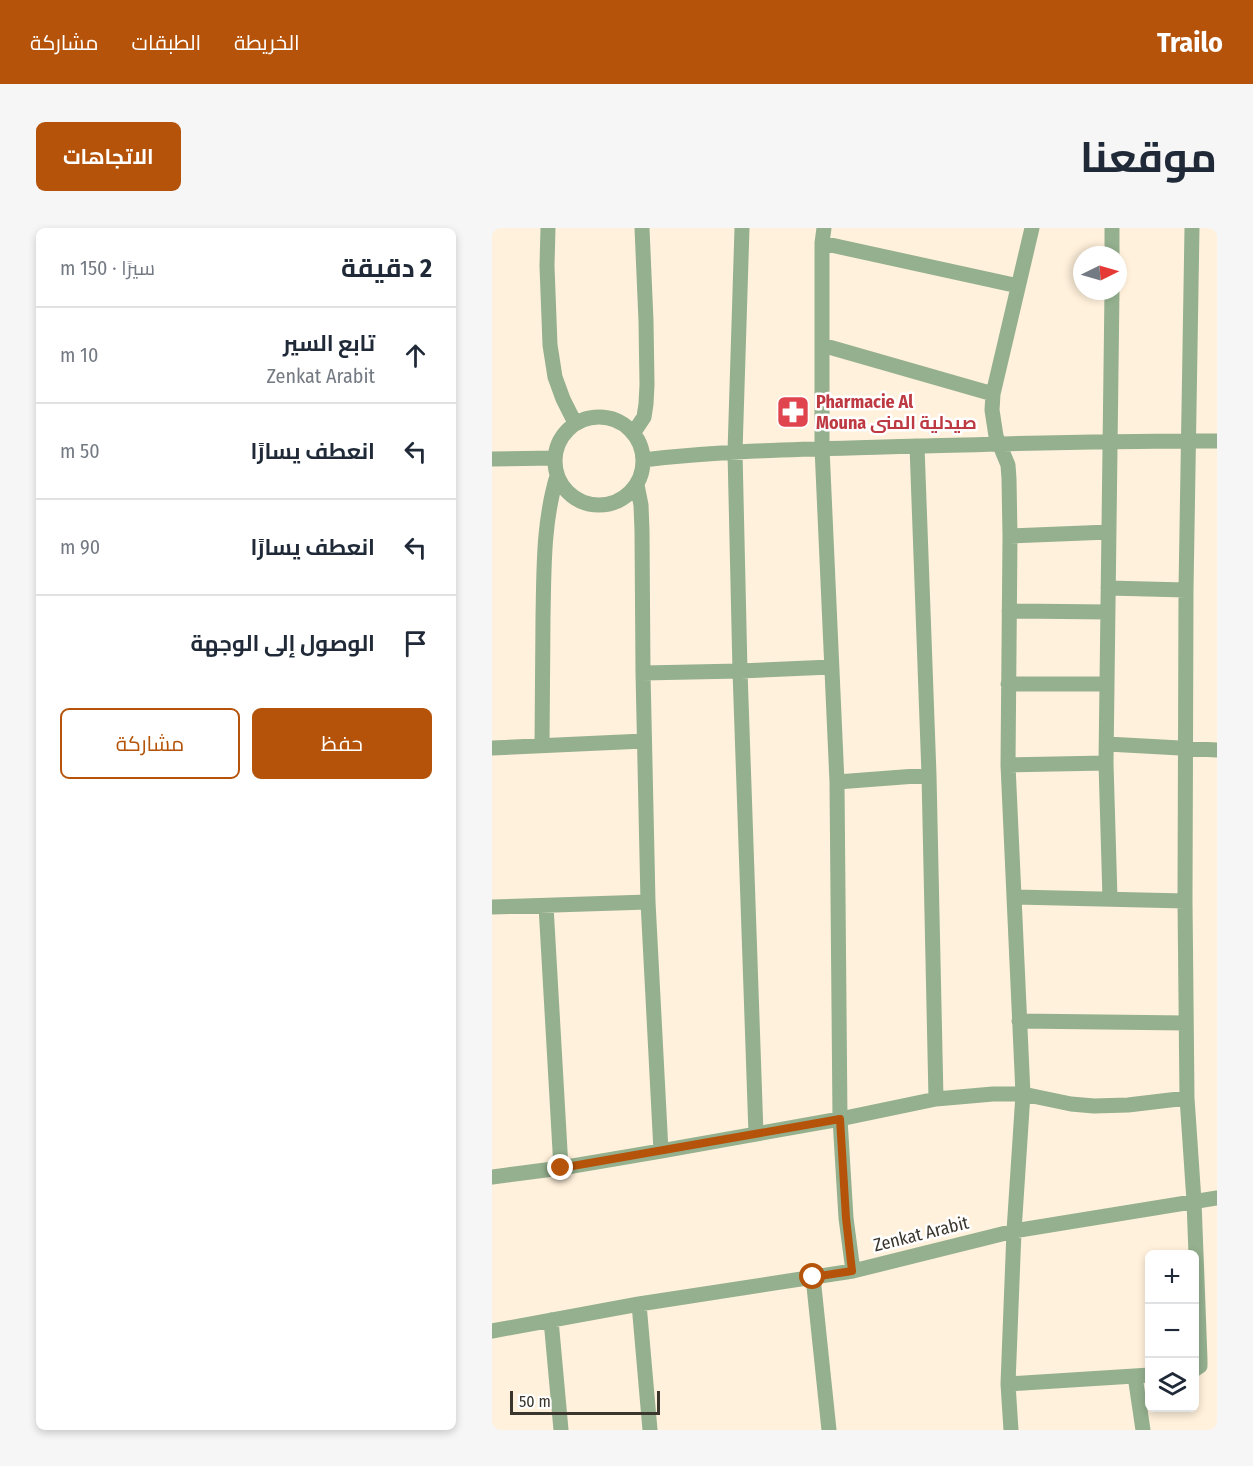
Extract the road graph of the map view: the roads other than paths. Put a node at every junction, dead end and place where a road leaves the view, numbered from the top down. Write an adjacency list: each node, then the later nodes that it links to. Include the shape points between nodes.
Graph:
1 (548, 228): 13 (street, via 549,345 555,377)
2 (642, 228): 14 (street, via 647,385 644,417)
3 (742, 228): 21 (street)
4 (1032, 228): 9 (street)
5 (1112, 228): 8 (street)
6 (1192, 228): 15 (street)
7 (823, 235): 9 (street); 11 (street)
8 (1112, 246)
9 (1018, 286): 12 (street)
10 (1112, 300): 17 (street)
11 (822, 345): 12 (street); 20 (street)
12 (993, 394): 18 (street)
13 (575, 423): 14 (street, via 594,417 614,419); 23 (street, via 561,438)
14 (634, 432): 24 (street)
15 (1188, 441): 16 (street); 17 (street); 30 (street)
16 (1217, 441)
17 (1111, 442): 18 (street); 27 (street)
18 (999, 444): 19 (street); 28 (street, via 1008,465)
19 (917, 446): 20 (street); 46 (street)
20 (822, 448): 21 (street); 33 (street)
21 (735, 452): 24 (street); 34 (street)
22 (492, 459): 23 (street)
23 (555, 459): 25 (street)
24 (644, 460): 26 (street)
25 (557, 476): 26 (street, via 567,493 584,503 604,506 623,499); 40 (street, via 547,519 544,561)
26 (637, 485): 35 (street, via 642,531)
27 (1109, 532): 28 (street); 29 (street)
28 (1010, 536): 31 (street)
29 (1108, 588): 30 (street); 32 (street)
30 (1186, 590): 42 (street)
31 (1009, 611): 32 (street); 36 (street)
32 (1108, 612): 37 (street)
33 (831, 667): 34 (street); 47 (street)
34 (740, 671): 35 (street); 60 (street)
35 (643, 674): 38 (street)
36 (1008, 684): 37 (street); 45 (street)
37 (1107, 684): 39 (street)
38 (644, 741): 40 (street); 51 (street)
39 (1107, 744): 42 (street); 44 (street)
40 (542, 746): 41 (street)
41 (492, 748)
42 (1185, 748): 43 (street); 50 (street)
43 (1217, 750)
44 (1106, 764): 45 (street); 49 (street)
45 (1008, 765): 48 (street)
46 (928, 775): 47 (street); 58 (street)
47 (837, 782): 59 (street)
48 (1014, 897): 49 (street); 54 (street)
49 (1110, 899): 50 (street)
50 (1185, 901): 55 (street)
51 (648, 902): 52 (street); 61 (street)
52 (546, 906): 53 (street); 62 (street)
53 (492, 907)
54 (1019, 1021): 55 (street); 56 (street)
55 (1186, 1023): 57 (street)
56 (1023, 1094): 57 (street, via 1094,1106); 58 (street); 66 (street)
57 (1187, 1098): 65 (street)
58 (936, 1099): 59 (street)
59 (840, 1119): 60 (street); 67 (street)
60 (756, 1134): 61 (street)
61 (661, 1151): 62 (street)
62 (561, 1168): 63 (street)
63 (492, 1177)
64 (1217, 1198): 65 (street, Zenkat Arabit)
65 (1194, 1201): 66 (street, Zenkat Arabit); 72 (street)
66 (1014, 1231): 67 (street, Zenkat Arabit); 74 (street)
67 (852, 1271): 68 (street, Zenkat Arabit)
68 (813, 1277): 69 (street, Zenkat Arabit); 77 (street)
69 (639, 1304): 70 (street, Zenkat Arabit); 76 (street)
70 (550, 1320): 71 (street, Zenkat Arabit); 75 (street)
71 (492, 1330)
72 (1199, 1367)
73 (1142, 1376): 74 (street); 79 (street)
74 (1008, 1384): 78 (street)
75 (561, 1430)
76 (650, 1430)
77 (830, 1430)
78 (1011, 1430)
79 (1143, 1430)

